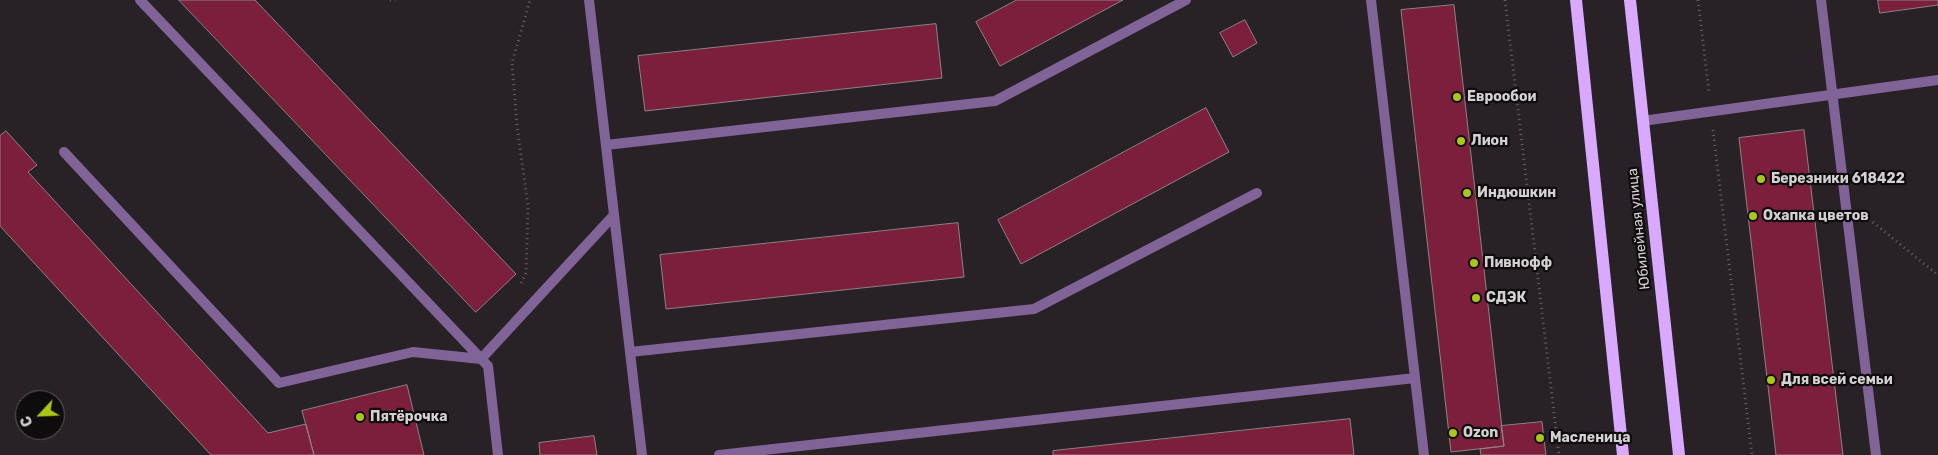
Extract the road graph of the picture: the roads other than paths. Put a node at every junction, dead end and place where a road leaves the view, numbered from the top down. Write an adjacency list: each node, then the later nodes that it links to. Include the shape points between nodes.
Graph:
1 (140, 0): 16 (lane)
2 (589, 0): 11 (lane)
3 (1186, 0): 11 (lane, via 995,101)
4 (1370, 0): 17 (lane)
5 (1576, 0): 22 (main road)
6 (1630, 0): 10 (main road, Юбилейная улица)
7 (1821, 0): 9 (lane)
8 (1938, 80): 9 (lane)
9 (1833, 94): 10 (lane); 24 (lane)
10 (1642, 121): 23 (main road, Юбилейная улица)
11 (606, 145): 14 (lane)
12 (64, 152): 16 (lane, via 279,383 413,352)
13 (1257, 193): 15 (lane, via 1034,309)
14 (614, 215): 15 (lane); 16 (lane)
15 (630, 352): 19 (lane)
16 (481, 359): 18 (lane, via 488,366)
17 (1415, 378): 20 (lane); 21 (lane)
18 (498, 455)
19 (642, 455)
20 (719, 455)
21 (1424, 455)
22 (1623, 455)
23 (1679, 455)
24 (1876, 455)

